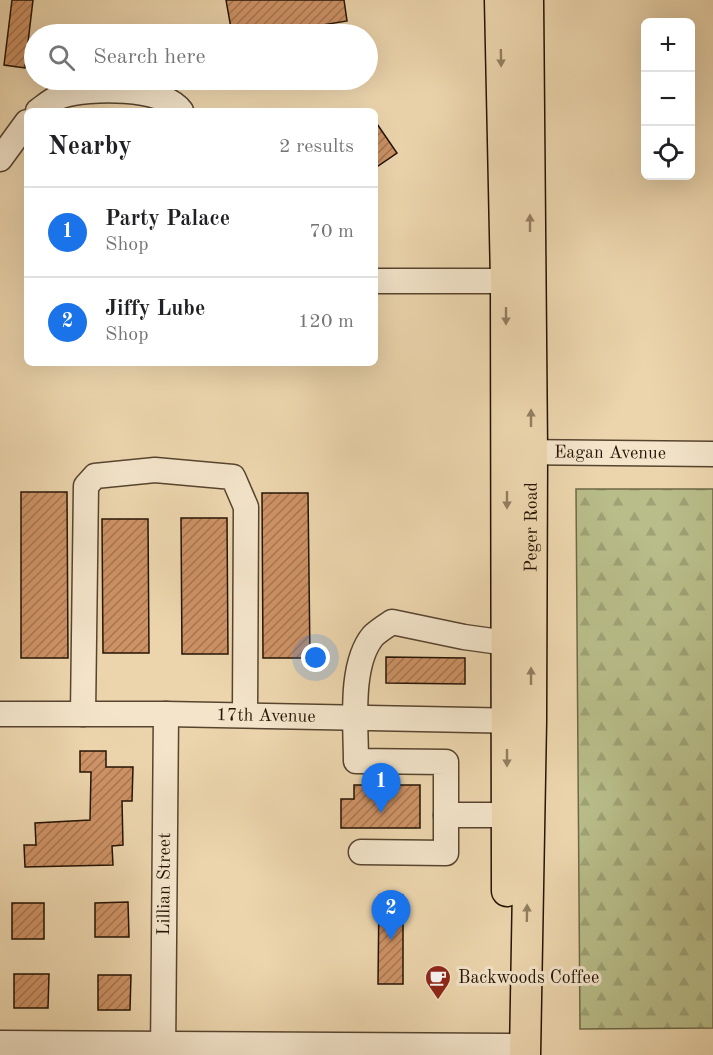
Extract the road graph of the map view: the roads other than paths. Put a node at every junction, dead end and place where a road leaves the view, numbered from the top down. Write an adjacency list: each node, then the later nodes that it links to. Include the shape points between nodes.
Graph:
1 (500, 0): 10 (main road, Peger Road, one-way to 10)
2 (528, 0): 11 (main road, Peger Road, one-way to 2)
3 (91, 90): 5 (street, via 60,97)
4 (91, 90): 6 (street, via 153,94)
5 (43, 108)
6 (178, 108)
7 (24, 126): 8 (street)
8 (0, 159)
9 (378, 281): 10 (street)
10 (506, 281): 11 (main road, Peger Road, one-way to 11)
11 (519, 452): 12 (street, Eagan Avenue); 13 (main road, Peger Road, one-way to 13); 19 (main road, Peger Road, one-way to 11)
12 (713, 454)
13 (507, 643): 18 (street, via 392,622 374,636 362,658); 19 (main road, Peger Road)
14 (0, 714): 15 (street, 17th Avenue)
15 (83, 714): 16 (street, 17th Avenue); 17 (street, via 86,486 96,476 155,470 233,477 246,507)
16 (166, 714): 17 (street, 17th Avenue); 24 (street, Lillian Street)
17 (245, 715): 18 (street, 17th Avenue)
18 (356, 717): 19 (street, 17th Avenue); 20 (street, via 356,761 446,762)
19 (519, 721): 21 (main road, Peger Road)
20 (446, 815): 21 (street); 22 (street, via 446,853)
21 (518, 815): 25 (main road, Peger Road)
22 (361, 852)
23 (0, 1043): 24 (street)
24 (163, 1049): 25 (street)
25 (516, 1050)

